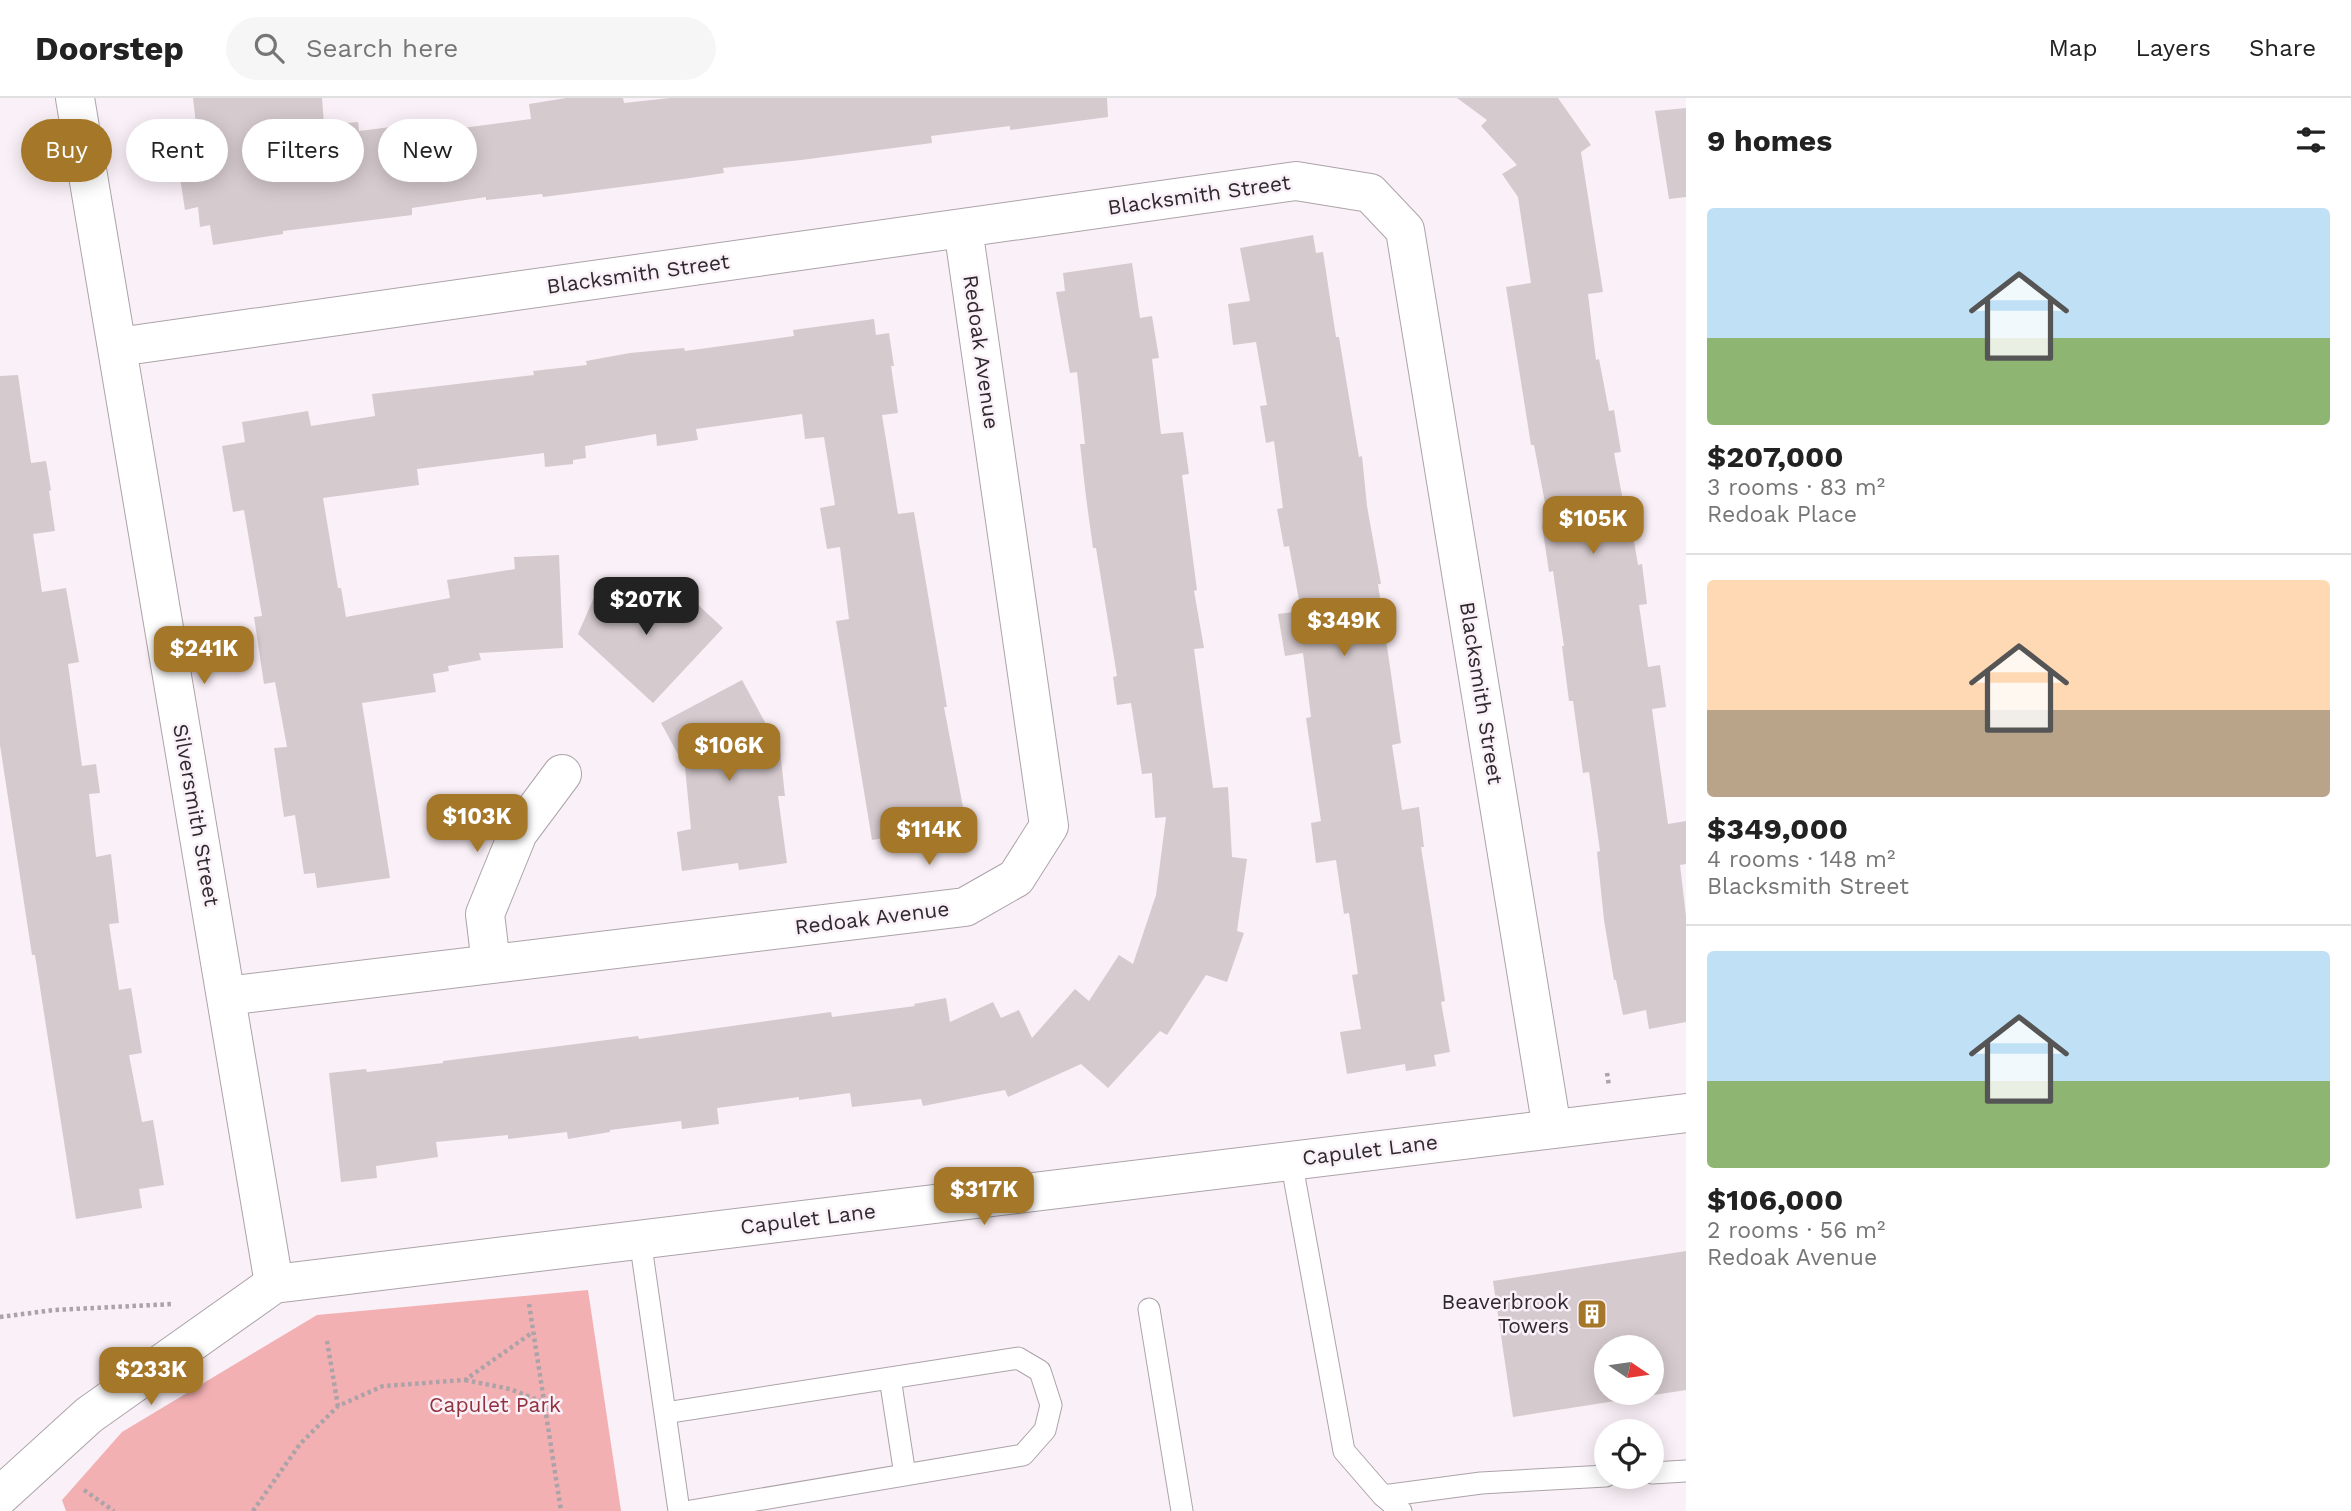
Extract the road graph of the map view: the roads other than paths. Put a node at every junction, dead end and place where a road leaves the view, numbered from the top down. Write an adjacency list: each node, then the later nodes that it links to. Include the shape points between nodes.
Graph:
1 (75, 98): 3 (street, Silversmith Street)
2 (963, 228): 3 (street, Blacksmith Street); 5 (street, Redoak Avenue, via 1049,826 1016,878 965,907); 8 (street, Blacksmith Street, via 1296,181 1370,193 1405,230)
3 (118, 347): 6 (street, Silversmith Street)
4 (562, 774): 5 (street, via 518,833 485,914)
5 (491, 964): 6 (street, Redoak Avenue)
6 (226, 996): 11 (street, Silversmith Street)
7 (1686, 1113): 8 (street, Capulet Lane)
8 (1552, 1129): 9 (street, Capulet Lane)
9 (1291, 1160): 10 (street, Capulet Lane); 20 (lane, via 1344,1451)
10 (640, 1240): 11 (street, Capulet Lane); 14 (lane)
11 (274, 1284): 19 (street, Capulet Lane, via 89,1415)
12 (1149, 1309): 23 (lane)
13 (890, 1378): 14 (lane); 17 (lane); 17 (lane, via 1018,1358 1040,1371 1051,1405 1045,1430 1023,1455)
14 (665, 1413): 21 (lane)
15 (1686, 1471): 16 (lane)
16 (1664, 1472)
17 (905, 1475): 22 (lane)
18 (1594, 1477): 20 (lane, via 1481,1483)
19 (0, 1496)
20 (1383, 1496): 24 (lane)
21 (679, 1511)
22 (691, 1511)
23 (1182, 1511)
24 (1401, 1511)

